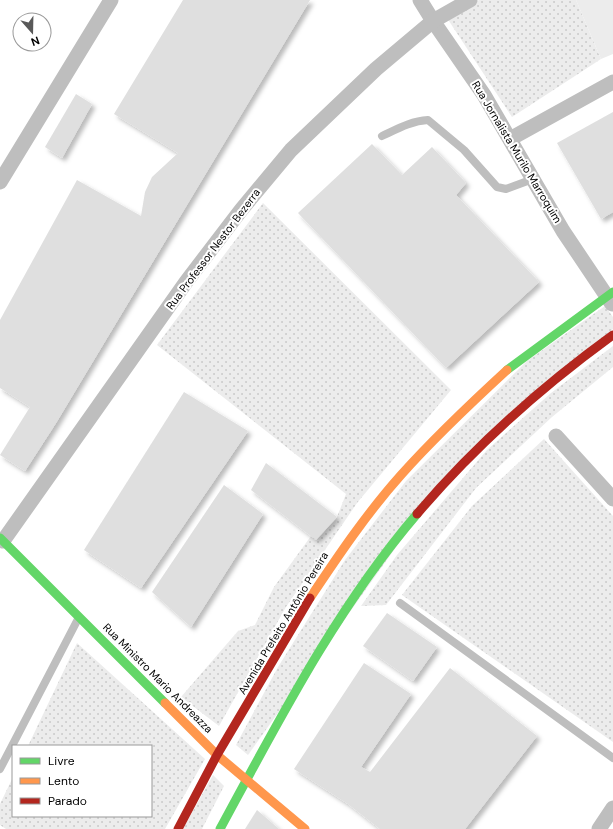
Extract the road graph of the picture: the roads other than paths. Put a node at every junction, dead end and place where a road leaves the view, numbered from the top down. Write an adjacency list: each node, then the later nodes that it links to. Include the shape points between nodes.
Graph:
1 (111, 0): 9 (street)
2 (420, 0): 4 (street, Rua Jornalista Murilo Marroquim)
3 (470, 0): 4 (street, Rua Professor Nestor Bezerra)
4 (433, 21): 7 (street, Rua Jornalista Murilo Marroquim, via 464,64); 14 (street, Rua Professor Nestor Bezerra, via 376,69 291,150 241,210 186,282)
5 (613, 82): 7 (street)
6 (382, 136): 8 (lane, via 402,126 428,120 441,128 464,150 497,187 506,189)
7 (510, 139): 8 (street, Rua Jornalista Murilo Marroquim)
8 (533, 179): 10 (street, Rua Jornalista Murilo Marroquim, via 563,231)
9 (0, 182)
10 (611, 297): 19 (street, Avenida Prefeito Antônio Pereira, via 510,367 457,416 400,476 350,539 309,600)
11 (613, 335): 22 (street, via 531,396 432,496 390,547 343,615)
12 (556, 436): 13 (street)
13 (613, 499)
14 (2, 540): 16 (street, Rua Ministro Mario Andreazza)
15 (400, 603): 20 (lane)
16 (79, 617): 17 (lane); 19 (street, Rua Ministro Mario Andreazza)
17 (12, 745)
18 (12, 746): 21 (lane)
19 (217, 754): 22 (street, Rua Ministro Mario Andreazza); 24 (street, Avenida Prefeito Antônio Pereira)
20 (613, 758)
21 (0, 769)
22 (246, 781): 25 (street); 26 (street, Rua Ministro Mario Andreazza)
23 (613, 808): 27 (street)
24 (178, 829)
25 (220, 829)
26 (305, 829)
27 (599, 829)

